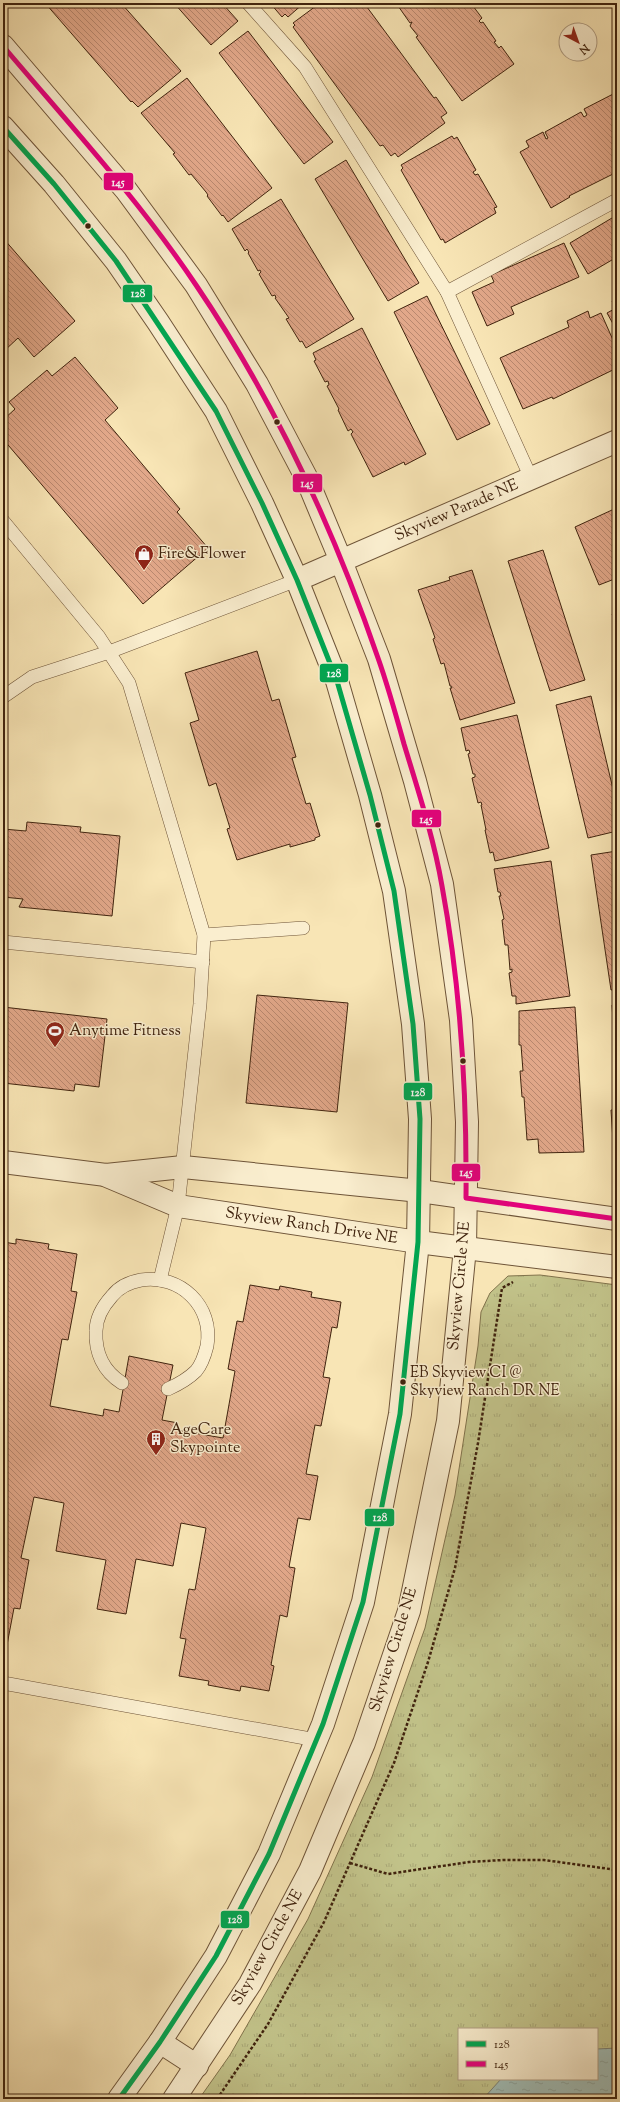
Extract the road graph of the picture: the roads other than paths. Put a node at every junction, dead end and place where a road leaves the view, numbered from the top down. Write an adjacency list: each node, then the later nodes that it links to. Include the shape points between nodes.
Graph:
1 (248, 3): 5 (lane, via 305,67)
2 (3, 46): 9 (street, Skyview Circle NE, via 126,190 196,285 261,391 306,477)
3 (3, 127): 10 (street, via 54,184 116,261 216,411 262,502)
4 (617, 200): 5 (lane)
5 (447, 292): 7 (lane)
6 (617, 441): 7 (street, Skyview Parade NE)
7 (530, 478): 9 (street, Skyview Parade NE)
8 (3, 521): 11 (lane)
9 (342, 561): 10 (street, Skyview Parade NE); 21 (street, Skyview Circle NE, via 378,659 415,781 442,884 460,1020 467,1122)
10 (297, 580): 11 (lane); 20 (street, via 337,681 394,892 413,1024 420,1119)
11 (109, 652): 12 (lane, via 32,677); 14 (lane, via 129,683)
12 (3, 697)
13 (303, 928): 14 (lane)
14 (204, 934): 16 (lane)
15 (3, 942): 16 (lane)
16 (203, 962): 18 (lane)
17 (3, 1162): 19 (street, Skyview Ranch Drive NE)
18 (183, 1167): 19 (street, Skyview Ranch Drive NE); 20 (street, Skyview Ranch Drive NE); 22 (lane)
19 (106, 1175): 22 (street, Skyview Ranch Drive NE)
20 (420, 1191): 21 (street, Skyview Ranch Drive NE); 24 (street)
21 (466, 1198): 23 (street, Skyview Ranch Drive NE); 25 (street, Skyview Circle NE)
22 (178, 1206): 24 (street, Skyview Ranch Drive NE); 27 (lane)
23 (617, 1219)
24 (418, 1242): 25 (street, Skyview Ranch Drive NE); 31 (street, via 400,1414 363,1602)
25 (465, 1248): 26 (street, Skyview Ranch Drive NE); 33 (street, Skyview Circle NE, via 448,1421 409,1611 364,1743 310,1871 250,1984)
26 (617, 1267)
27 (160, 1280): 28 (lane, via 133,1282 116,1291 104,1306 96,1324 95,1343 101,1362 113,1377); 29 (lane, via 172,1282 187,1291 199,1304 206,1320 208,1337 205,1354 197,1370 184,1382)
28 (122, 1382)
29 (168, 1389)
30 (3, 1683): 31 (lane)
31 (316, 1740): 32 (street, via 265,1861 216,1956)
32 (160, 2042): 33 (street); 34 (street)
33 (197, 2066): 35 (street, Skyview Circle NE)
34 (119, 2099)
35 (174, 2099)

